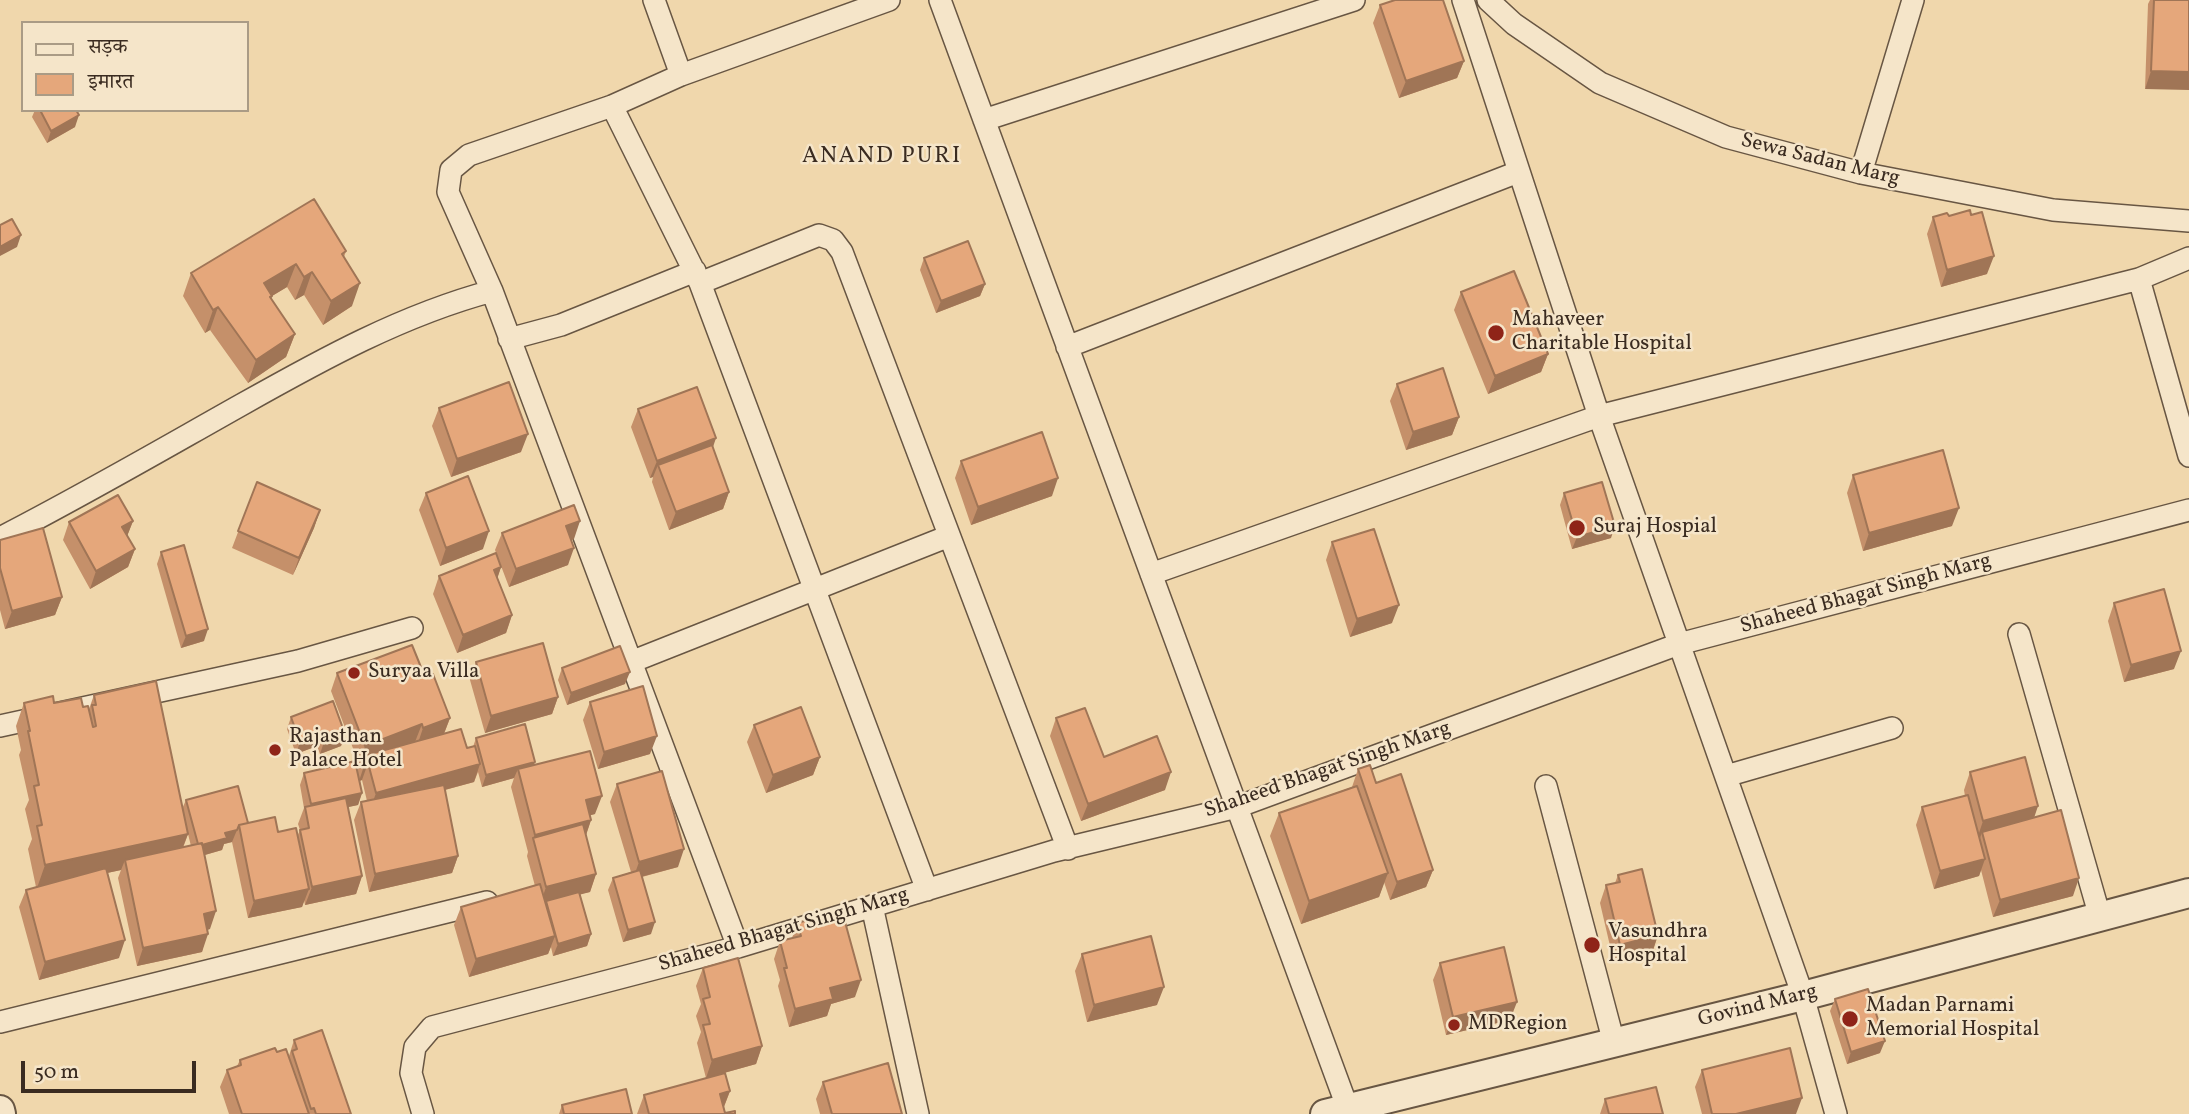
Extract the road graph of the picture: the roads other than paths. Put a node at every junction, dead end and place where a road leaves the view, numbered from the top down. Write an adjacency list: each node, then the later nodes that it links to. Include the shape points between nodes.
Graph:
1 (654, 0): 8 (street)
2 (889, 0): 8 (street)
3 (940, 0): 10 (street)
4 (1354, 0): 10 (street)
5 (1463, 0): 11 (street)
6 (1488, 0): 12 (street, Sewa Sadan Marg, via 1514,24 1600,83 1726,137)
7 (1913, 0): 12 (street)
8 (681, 75): 9 (street)
9 (611, 106): 15 (street); 17 (street, via 469,155 451,170 448,192)
10 (984, 120): 19 (street)
11 (1518, 172): 19 (street); 20 (street)
12 (1861, 173): 13 (street, Sewa Sadan Marg, via 2053,210)
13 (2189, 221)
14 (2189, 258): 16 (street)
15 (698, 277): 18 (street); 23 (street, via 819,235 833,240 842,251); 26 (street)
16 (2139, 279): 20 (street); 21 (street)
17 (492, 291): 18 (street); 24 (street, via 393,326 316,362)
18 (509, 339): 30 (street)
19 (1067, 347): 25 (street)
20 (1599, 416): 25 (street); 29 (street)
21 (2189, 456)
22 (2189, 510): 29 (street, Shaheed Bhagat Singh Marg)
23 (949, 536): 26 (street); 36 (street)
24 (0, 538)
25 (1151, 574): 35 (street)
26 (815, 589): 30 (street); 37 (street)
27 (412, 628): 31 (street, via 298,662)
28 (2019, 634): 41 (street)
29 (1679, 643): 33 (street); 35 (street, Shaheed Bhagat Singh Marg)
30 (631, 662): 42 (street)
31 (0, 726)
32 (1892, 728): 33 (street)
33 (1726, 776): 43 (street)
34 (1546, 786): 45 (street)
35 (1237, 807): 36 (street, Shaheed Bhagat Singh Marg); 46 (street)
36 (1068, 849): 37 (street, Shaheed Bhagat Singh Marg)
37 (927, 890): 40 (street, Shaheed Bhagat Singh Marg)
38 (2189, 893): 41 (street, Govind Marg)
39 (499, 899): 44 (street)
40 (872, 906): 42 (street, Shaheed Bhagat Singh Marg); 48 (street)
41 (2100, 917): 43 (street, Govind Marg)
42 (738, 947): 47 (street, Shaheed Bhagat Singh Marg, via 432,1027 415,1047 411,1073)
43 (1803, 996): 45 (street, Govind Marg); 49 (street)
44 (0, 1022)
45 (1614, 1043): 46 (street, Govind Marg)
46 (1336, 1112)
47 (423, 1114)
48 (918, 1114)
49 (1836, 1114)

